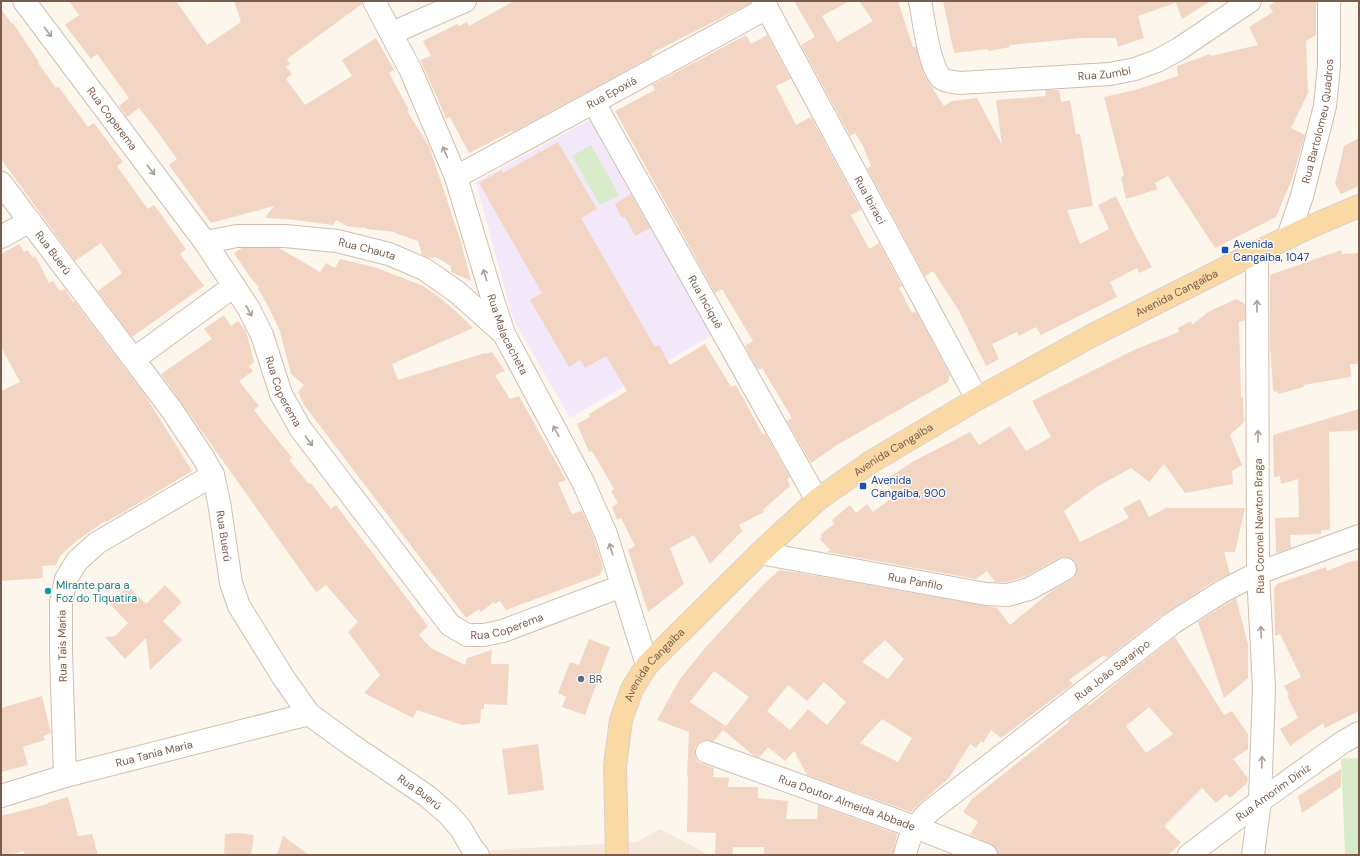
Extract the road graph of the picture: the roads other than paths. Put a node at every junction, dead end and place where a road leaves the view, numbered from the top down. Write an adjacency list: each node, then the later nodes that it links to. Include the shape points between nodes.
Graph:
1 (24, 1): 16 (street, Rua Coperema, one-way to 16)
2 (374, 1): 8 (street, Rua Malacacheta)
3 (465, 1): 8 (street)
4 (920, 1): 5 (street, Rua Zumbí, via 934,67 941,78 960,83 1110,74 1135,70 1179,49)
5 (1250, 1)
6 (1329, 1): 15 (street, Rua Bartolomeu Quadros, via 1329,66 1325,106 1302,196)
7 (765, 4): 9 (street, Rua Epoxiá); 21 (street, Rua Ibiraci)
8 (392, 34): 10 (street, Rua Malacacheta, one-way to 8)
9 (594, 103): 10 (street, Rua Epoxiá); 23 (street, Rua Inciquê)
10 (456, 178): 19 (street, Rua Malacacheta, one-way to 10)
11 (1, 183): 13 (street, Rua Buerú)
12 (1359, 206): 15 (main road, Avenida Cangaíba)
13 (30, 221): 14 (street); 20 (street, Rua Buerú)
14 (1, 237)
15 (1288, 237): 17 (main road, Avenida Cangaíba)
16 (205, 242): 18 (street, Rua Coperema); 19 (street, Rua Chauta, via 237,236 285,236 337,240 389,254 424,269 458,292)
17 (1257, 252): 21 (main road, Avenida Cangaíba, via 1093,335); 27 (street, Rua Coronel Newton Braga, one-way to 17)
18 (234, 286): 20 (street); 28 (street, Rua Coperema, one-way to 28, via 262,335 281,394 300,428 450,625 467,635 484,635)
19 (504, 334): 28 (street, Rua Malacacheta, one-way to 19, via 606,534 583,482)
20 (134, 359): 22 (street, Rua Buerú, via 171,409)
21 (977, 398): 23 (main road, Avenida Cangaíba, via 870,462)
22 (213, 475): 30 (street, Rua Buerú, via 231,583 239,606); 33 (street, Rua Tais Maria, via 97,544 77,561 66,580 61,602)
23 (817, 500): 25 (main road, Avenida Cangaíba)
24 (1359, 536): 27 (street, Rua João Sararipo)
25 (760, 553): 26 (street, Rua Panfilo, via 986,594 1008,595 1029,589); 29 (main road, Avenida Cangaíba)
26 (1065, 569)
27 (1258, 573): 35 (street, Rua Coronel Newton Braga, one-way to 27, via 1264,688); 36 (street, Rua João Sararipo, via 1223,591 1174,622 930,811)
28 (622, 586): 29 (street, Rua Malacacheta)
29 (647, 664): 38 (main road, Avenida Cangaíba, via 632,689 621,720 615,766)
30 (309, 714): 33 (street, Rua Tania Maria); 37 (street, Rua Buerú, via 427,796 449,815)
31 (1359, 733): 35 (street, Rua Amorim Diniz)
32 (707, 752): 36 (street, Rua Doutor Almeida Abbade)
33 (65, 776): 34 (street, Rua Tania Maria)
34 (1, 796)
35 (1260, 800): 41 (street, Rua Amorim Diniz); 42 (street, Rua Coronel Newton Braga)
36 (915, 827): 39 (street, Rua João Sararipo); 40 (street, Rua Doutor Almeida Abbade)
37 (478, 855)
38 (616, 855)
39 (905, 855)
40 (986, 855)
41 (1189, 855)
42 (1253, 855)

